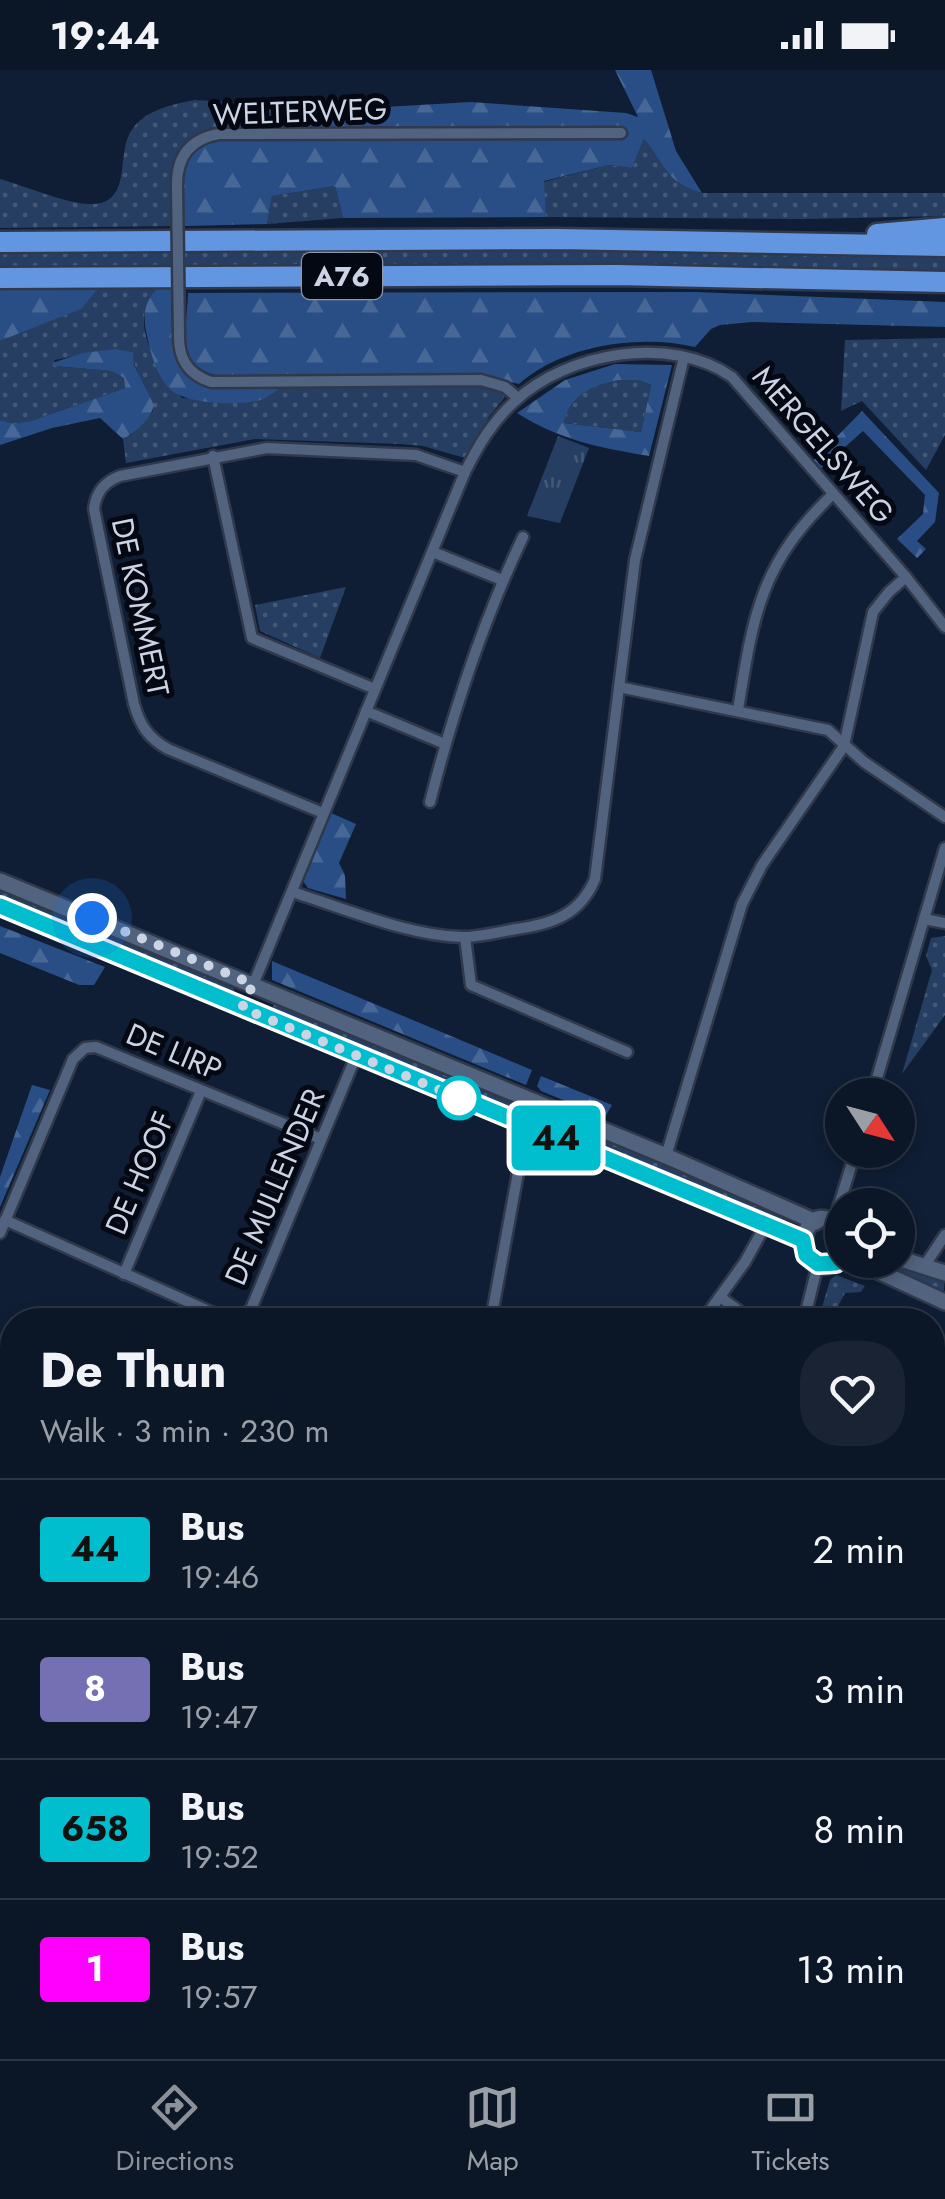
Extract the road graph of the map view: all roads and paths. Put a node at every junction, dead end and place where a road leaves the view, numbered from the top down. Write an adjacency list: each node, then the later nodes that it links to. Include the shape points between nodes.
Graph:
1 (620, 133): 9 (street, WELTERWEG, bridge, via 218,134 199,140 178,166 179,332 187,368 211,382 481,380)
2 (945, 228): 4 (highway)
3 (0, 242): 4 (highway, A76)
4 (806, 242): 5 (highway, A76)
5 (945, 246)
6 (0, 278): 7 (highway, A76, via 633,275)
7 (945, 282)
8 (684, 356): 9 (street, MERGELSWEG, via 596,360); 12 (street, MERGELSWEG, via 732,377); 18 (street, via 635,560)
9 (518, 398): 11 (street, MERGELSWEG, via 493,424)
10 (213, 456): 11 (street, DE KOMMERT, via 267,448 416,455); 19 (street, via 252,638); 25 (street, DE KOMMERT, via 114,478 95,502 138,721 168,750)
11 (465, 472): 14 (street, MERGELSWEG)
12 (832, 495): 15 (street, MERGELSWEG); 20 (street, via 802,524 766,583)
13 (522, 537): 16 (street)
14 (433, 552): 16 (street); 19 (street, MERGELSWEG)
15 (906, 577): 17 (street, MERGELSWEG); 23 (street, via 873,612)
16 (502, 580): 22 (street)
17 (945, 628)
18 (619, 687): 20 (street); 33 (street, via 595,879 587,895 556,921)
19 (375, 690): 21 (street, MERGELSWEG)
20 (738, 710): 23 (street, via 828,730)
21 (366, 711): 22 (street); 25 (street, MERGELSWEG)
22 (445, 744): 24 (street)
23 (844, 746): 26 (street); 43 (street, via 742,904)
24 (430, 802)
25 (323, 813): 29 (street, MERGELSWEG)
26 (945, 817)
27 (945, 848): 31 (street)
28 (0, 880): 34 (street)
29 (292, 892): 33 (street, via 428,934); 34 (street, MERGELSWEG)
30 (0, 906): 35 (street)
31 (924, 919): 32 (street); 38 (street)
32 (945, 923)
33 (465, 938): 36 (street, via 471,985)
34 (253, 984): 35 (street); 40 (street)
35 (242, 1008): 37 (street)
36 (627, 1052)
37 (356, 1056): 41 (street); 42 (street, DE MULLENDER)
38 (877, 1078)
39 (201, 1091): 42 (street, DE LIRP); 44 (street, DE LIRP, via 96,1047 80,1051); 55 (street, DE HOOF)
40 (530, 1102): 41 (street); 43 (street)
41 (526, 1125): 47 (street); 62 (street)
42 (321, 1139): 61 (street, DE MULLENDER)
43 (666, 1156): 45 (street)
44 (6, 1220): 48 (street, DE LIRP); 55 (street, DE MULLENDER)
45 (816, 1222): 46 (street); 50 (street)
46 (825, 1223)
47 (765, 1226): 50 (street); 58 (street)
48 (0, 1233)
49 (945, 1235): 54 (street)
50 (803, 1240): 52 (street, via 806,1255)
51 (915, 1262): 54 (street)
52 (818, 1264): 53 (street); 65 (street)
53 (825, 1264)
54 (925, 1265): 56 (street)
55 (124, 1274): 60 (street, DE MULLENDER)
56 (945, 1274)
57 (893, 1278): 59 (street)
58 (720, 1297): 63 (street); 64 (street)
59 (945, 1302)
60 (201, 1308)
61 (251, 1308)
62 (493, 1308)
63 (712, 1308)
64 (735, 1308)
65 (807, 1308)

